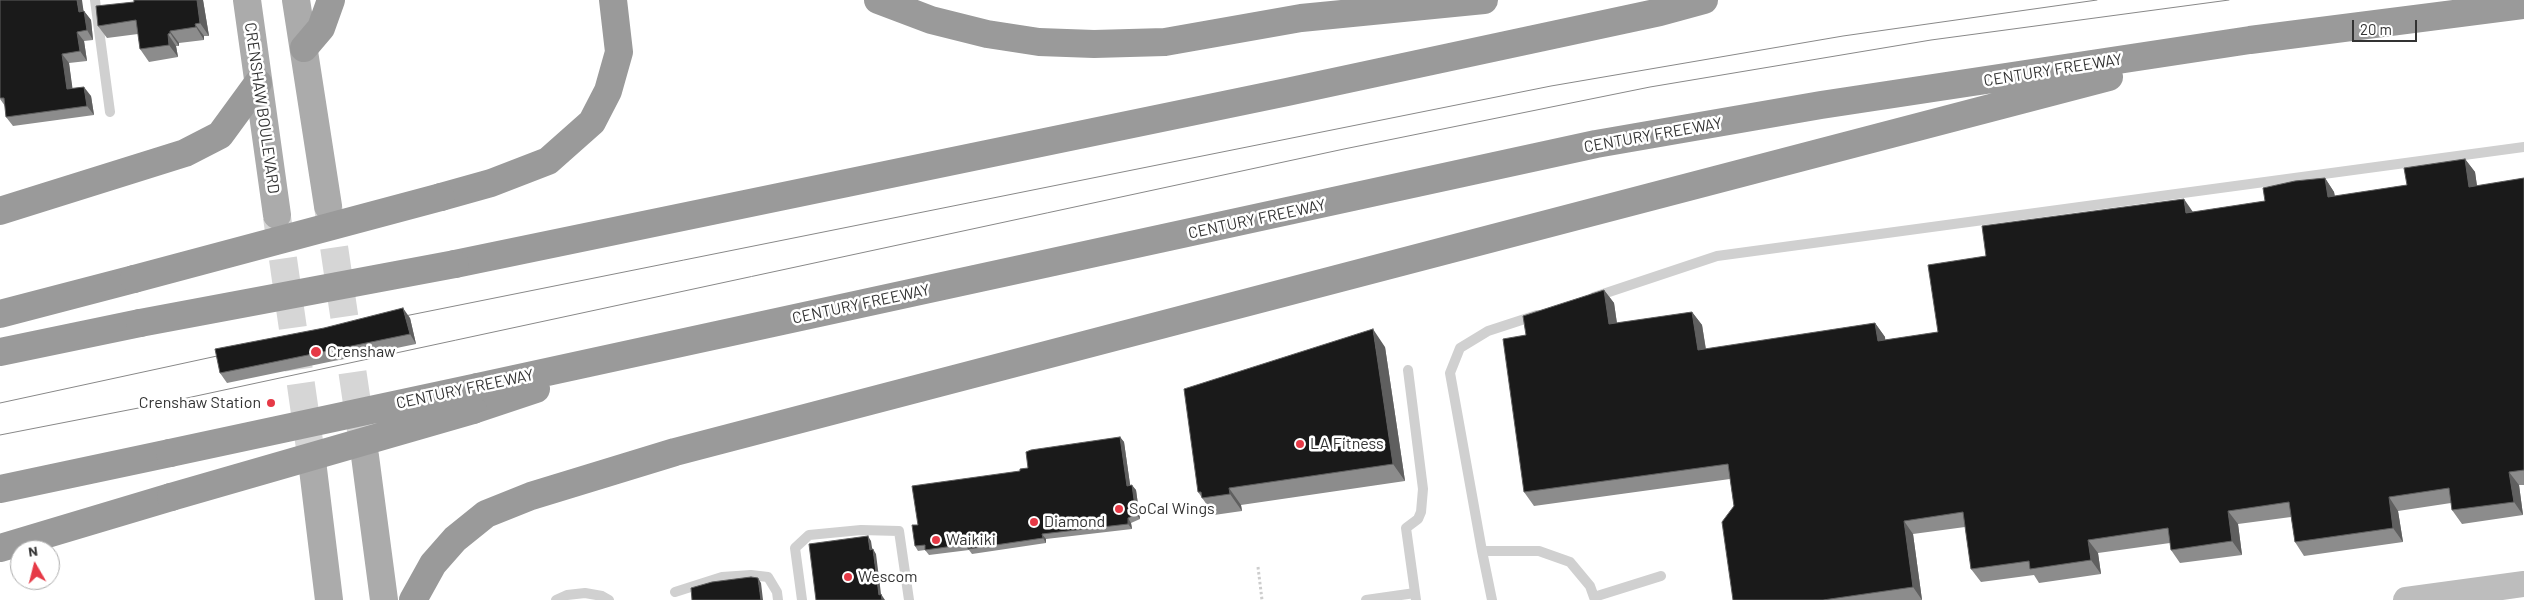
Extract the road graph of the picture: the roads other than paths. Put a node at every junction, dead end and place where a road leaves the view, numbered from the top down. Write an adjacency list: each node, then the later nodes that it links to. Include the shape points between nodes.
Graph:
1 (95, 0): 13 (lane)
2 (246, 0): 12 (main road, CRENSHAW BOULEVARD)
3 (296, 0): 11 (main road)
4 (331, 0): 11 (highway, via 321,28)
5 (613, 0): 20 (highway, bridge, via 620,52 608,91 592,122 548,161 491,183 441,197)
6 (878, 0): 7 (highway, via 931,20 987,34 1039,42 1094,44 1165,42 1301,18)
7 (1484, 0)
8 (1704, 0): 21 (highway, bridge, via 1296,90 455,264)
9 (2524, 5): 10 (highway, CENTURY FREEWAY)
10 (2250, 40): 23 (highway, CENTURY FREEWAY, via 1821,105 1596,144 658,348); 36 (highway, via 675,452 540,493 508,504 471,525 433,564)
11 (304, 48): 15 (main road)
12 (258, 83): 16 (highway, via 220,135 185,153); 17 (main road, CRENSHAW BOULEVARD)
13 (110, 112)
14 (2524, 147): 18 (lane, via 1717,256)
15 (328, 206)
16 (0, 211)
17 (277, 216)
18 (1588, 299)
19 (1551, 310): 28 (lane, via 1488,331 1460,348 1450,373)
20 (0, 314)
21 (0, 352)
22 (1408, 370): 32 (lane, via 1423,490 1422,512 1406,528)
23 (476, 399): 26 (highway, CENTURY FREEWAY, bridge, via 170,453); 27 (highway, bridge, via 172,497)
24 (364, 456): 35 (main road)
25 (313, 469): 34 (main road)
26 (0, 489)
27 (0, 548)
28 (1482, 550): 33 (lane, via 1539,551 1570,562 1590,586); 43 (lane)
29 (1661, 576): 33 (lane)
30 (2524, 584): 44 (street)
31 (675, 592): 39 (lane, via 722,577 768,576)
32 (1416, 596): 42 (lane)
33 (1595, 599)
34 (329, 600)
35 (384, 600)
36 (413, 600)
37 (556, 600): 38 (lane, via 584,593)
38 (609, 600)
39 (778, 600)
40 (802, 600): 41 (lane, via 795,548 809,535 861,530 899,531)
41 (909, 600)
42 (1366, 600)
43 (1492, 600)
44 (2406, 600)

